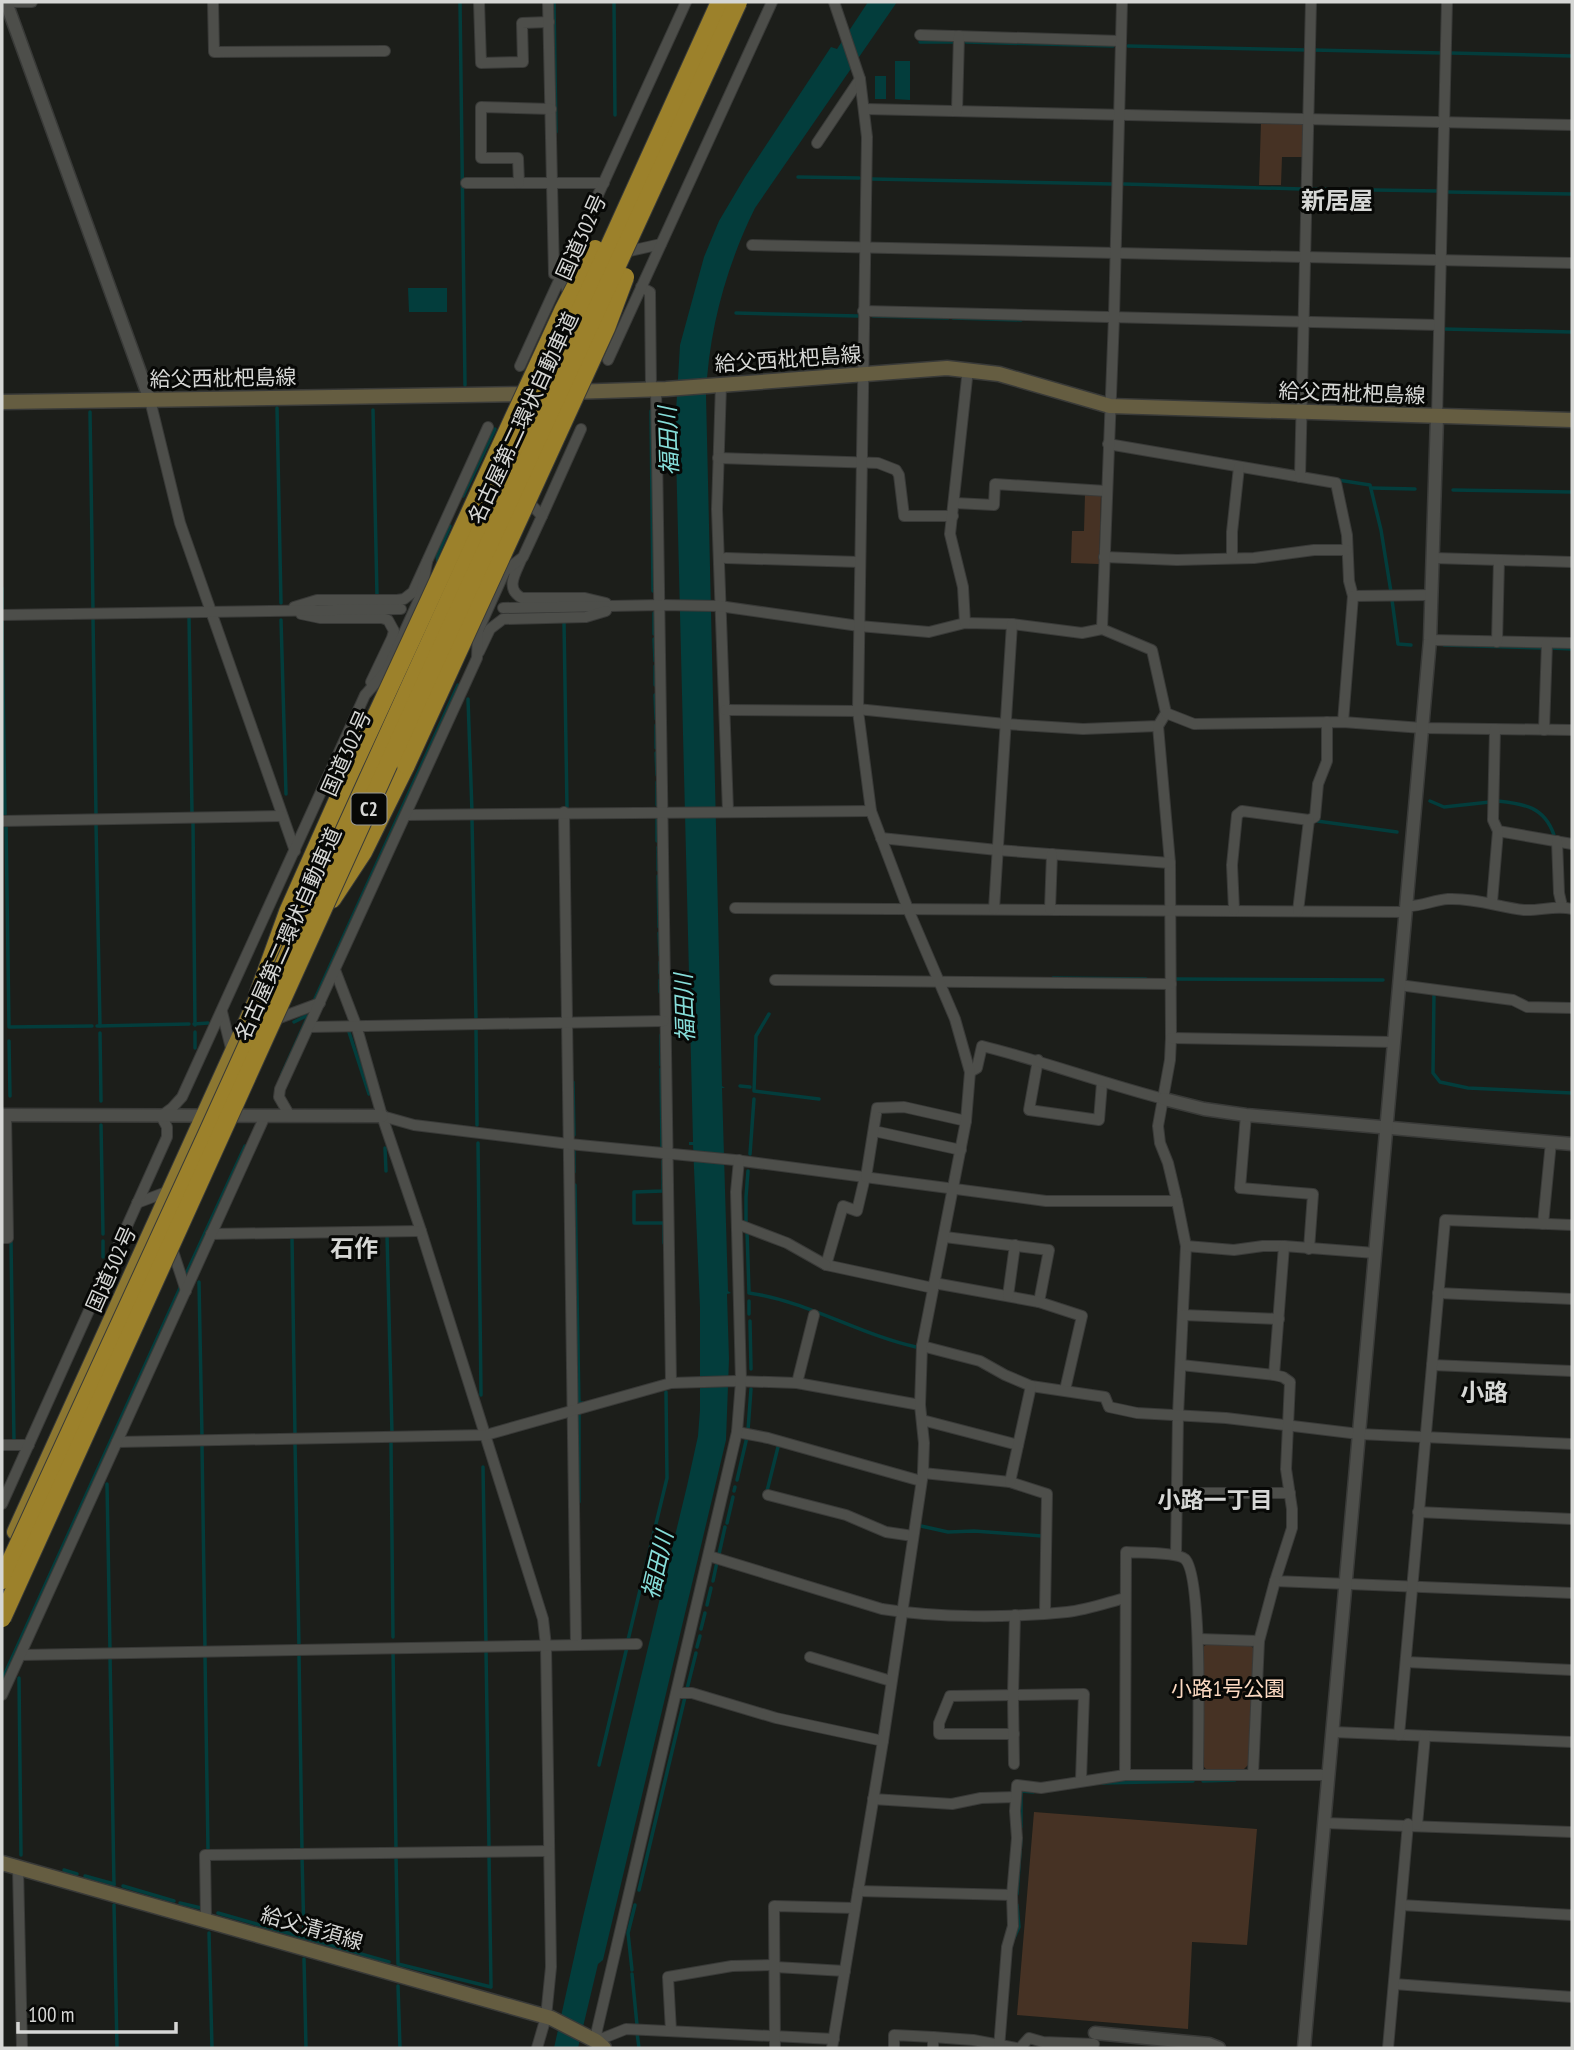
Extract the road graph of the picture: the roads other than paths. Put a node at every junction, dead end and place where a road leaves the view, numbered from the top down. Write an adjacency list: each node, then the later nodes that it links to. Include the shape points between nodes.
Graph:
1 (4, 2): 2 (street); 57 (street)
2 (32, 2)
3 (213, 2): 19 (street, via 214,52)
4 (479, 2): 15 (street, via 481,63 523,62 522,23)
5 (548, 2): 15 (street)
6 (686, 2): 34 (street)
7 (711, 2): 40 (highway, 国道302号)
8 (720, 2): 21 (highway, 名古屋第二環状自動車道 / C2, bridge)
9 (738, 2): 23 (highway, 名古屋第二環状自動車道 / C2, bridge)
10 (772, 2): 35 (street)
11 (834, 2): 20 (street)
12 (1122, 2): 18 (street)
13 (1311, 2): 27 (street)
14 (1447, 2): 28 (street)
15 (549, 22): 22 (street)
16 (920, 35): 17 (street)
17 (960, 36): 18 (street); 25 (street)
18 (1121, 41): 26 (street)
19 (385, 51)
20 (859, 77): 24 (street); 30 (street)
21 (685, 79): 150 (highway, bridge, via 563,311 353,766 288,912); 246 (highway, 名古屋第二環状自動車道 / C2, bridge)
22 (551, 109): 32 (street, via 481,107 481,158 519,158); 33 (street)
23 (690, 109): 144 (highway, bridge, via 606,328 378,824 333,898); 255 (highway, 名古屋第二環状自動車道 / C2, bridge)
24 (865, 109): 25 (street); 37 (street)
25 (957, 111): 26 (street)
26 (1119, 116): 27 (street); 38 (street)
27 (1308, 120): 28 (street); 39 (street)
28 (1445, 122): 29 (street); 41 (street)
29 (1572, 125)
30 (817, 143)
31 (466, 183): 32 (street)
32 (519, 183): 33 (street)
33 (552, 183): 34 (street); 43 (street, via 554,274)
34 (604, 183): 43 (street)
35 (661, 244): 40 (street); 44 (street)
36 (752, 245): 37 (street)
37 (865, 248): 38 (street); 46 (street)
38 (1116, 253): 39 (street); 47 (street)
39 (1305, 257): 41 (street); 48 (street)
40 (594, 259): 45 (highway, 国道302号)
41 (1441, 260): 42 (street); 49 (street)
42 (1572, 263)
43 (562, 274): 45 (street); 51 (street)
44 (642, 287): 50 (street); 55 (street, via 650,292)
45 (573, 307): 56 (highway, 国道302号)
46 (863, 311): 47 (street); 53 (street)
47 (1114, 317): 48 (street); 59 (street)
48 (1303, 322): 49 (street); 60 (street)
49 (1439, 325): 61 (street)
50 (608, 360)
51 (520, 366)
52 (968, 369): 53 (main road, 給父西枇杷島線); 59 (main road, 給父西枇杷島線); 72 (street)
53 (862, 374): 54 (main road, 給父西枇杷島線); 67 (street)
54 (720, 385): 55 (main road, 給父西枇杷島線); 66 (street)
55 (658, 389): 56 (main road, 給父西枇杷島線); 89 (street)
56 (532, 394): 57 (main road, 給父西枇杷島線); 69 (highway, 国道302号)
57 (150, 400): 58 (main road, 給父西枇杷島線); 95 (street, via 180,523)
58 (2, 402)
59 (1110, 406): 60 (main road, 給父西枇杷島線); 65 (street)
60 (1301, 413): 61 (main road, 給父西枇杷島線); 70 (street)
61 (1437, 417): 62 (main road, 給父西枇杷島線); 82 (street)
62 (1572, 419)
63 (488, 427): 74 (street)
64 (581, 429): 75 (street)
65 (1108, 444): 68 (street); 71 (street)
66 (718, 458): 67 (street); 91 (street)
67 (861, 462): 76 (street, via 896,470 904,516); 85 (street)
68 (1240, 467): 70 (street); 81 (street)
69 (498, 469): 73 (highway, 国道302号); 75 (street)
70 (1300, 477): 77 (street, via 1336,483)
71 (1107, 491): 72 (street, via 995,484 994,505); 79 (street)
72 (955, 503): 76 (street)
73 (480, 508): 74 (street); 144 (highway, 国道302号)
74 (449, 514): 84 (street)
75 (542, 516): 78 (street)
76 (953, 516): 97 (street, via 950,534 963,587)
77 (1347, 550): 81 (street); 88 (street)
78 (523, 557): 90 (street, via 512,580 516,595 585,598); 105 (street, via 505,571 478,631)
79 (1104, 557): 81 (street); 100 (street)
80 (726, 558): 85 (street)
81 (1232, 558)
82 (1433, 558): 83 (street); 87 (street)
83 (1499, 560): 86 (street); 102 (street)
84 (427, 562): 94 (street, via 414,592 404,599 317,600); 106 (street, via 421,595 387,670)
85 (860, 562): 99 (street)
86 (1572, 562)
87 (1432, 595): 88 (street); 101 (street)
88 (1353, 596): 111 (street)
89 (661, 605): 90 (street); 91 (street); 121 (street)
90 (620, 607): 92 (street); 105 (street, via 586,617 503,619 490,629)
91 (721, 607): 99 (street); 107 (street)
92 (503, 608)
93 (401, 609): 94 (street)
94 (284, 610): 95 (street); 106 (street, via 320,618 388,620 392,638)
95 (211, 612): 96 (street); 123 (street)
96 (2, 615)
97 (965, 623): 98 (street); 99 (street, via 929,632)
98 (1012, 624): 100 (street, via 1082,633); 112 (street)
99 (859, 626): 108 (street)
100 (1101, 629): 109 (street, via 1152,650)
101 (1430, 640): 102 (street); 114 (street)
102 (1497, 642): 103 (street)
103 (1547, 643): 104 (street); 116 (street)
104 (1572, 643)
105 (477, 658): 122 (street)
106 (365, 695): 131 (street)
107 (726, 710): 108 (street); 118 (street)
108 (857, 710): 112 (street); 119 (street)
109 (1166, 713): 110 (street, via 1194,724); 113 (street)
110 (1327, 722): 111 (street); 124 (street, via 1327,761 1318,784 1315,817)
111 (1343, 722): 114 (street)
112 (1005, 724): 113 (street, via 1083,729); 130 (street)
113 (1158, 726): 133 (street)
114 (1422, 728): 115 (street); 140 (street)
115 (1495, 729): 116 (street); 126 (street, via 1493,820)
116 (1544, 730): 117 (street)
117 (1572, 730)
118 (727, 811): 119 (street); 121 (street)
119 (871, 811): 127 (street)
120 (564, 812): 121 (street); 122 (street); 155 (street)
121 (663, 812): 154 (street)
122 (406, 815): 145 (street)
123 (282, 816): 125 (street); 131 (street)
124 (1309, 820): 142 (street, via 1242,811 1237,815); 143 (street)
125 (2, 821)
126 (1498, 831): 128 (street); 134 (street)
127 (881, 838): 130 (street); 137 (street)
128 (1557, 841): 129 (street); 136 (street, via 1559,893)
129 (1572, 845)
130 (997, 850): 132 (street); 138 (street)
131 (295, 851): 153 (street)
132 (1052, 854): 133 (street); 139 (street)
133 (1170, 863): 141 (street)
134 (1492, 902): 136 (street, via 1523,910); 140 (street, via 1448,899)
135 (735, 908): 137 (street)
136 (1567, 908)
137 (908, 909): 138 (street); 147 (street)
138 (994, 909): 139 (street)
139 (1050, 909): 141 (street)
140 (1405, 909): 143 (street); 149 (street)
141 (1170, 910): 142 (street); 148 (street)
142 (1234, 910): 143 (street)
143 (1298, 911)
144 (279, 951): 150 (highway, 国道302号)
145 (335, 971): 151 (street); 156 (street)
146 (775, 979): 147 (street)
147 (938, 982): 148 (street); 163 (street, via 955,1019)
148 (1171, 984): 159 (street)
149 (1399, 985): 152 (street, via 1513,1000 1527,1007); 160 (street)
150 (258, 995): 158 (highway, 国道302号)
151 (320, 1003): 157 (street); 158 (street)
152 (1572, 1009)
153 (222, 1012): 161 (street); 169 (street, via 182,1097)
154 (664, 1021): 155 (street); 180 (street)
155 (567, 1023): 156 (street); 177 (street)
156 (356, 1026): 157 (street); 172 (street)
157 (309, 1027): 171 (street, via 278,1097)
158 (241, 1033): 161 (highway, 国道302号)
159 (1171, 1038): 160 (street); 165 (street)
160 (1394, 1042): 174 (street)
161 (233, 1052): 167 (highway, 国道302号)
162 (1038, 1060): 163 (street, via 982,1046 977,1068); 164 (street); 164 (street, via 1029,1110 1100,1120)
163 (970, 1072): 173 (street)
164 (1102, 1083): 165 (street)
165 (1164, 1099): 168 (street); 185 (street, via 1158,1126 1160,1143)
166 (4, 1115): 169 (street); 194 (street, via 8,1238)
167 (204, 1115): 169 (street); 170 (street); 184 (highway, 国道302号)
168 (1246, 1115): 174 (street); 198 (street, via 1240,1188 1313,1194)
169 (160, 1116): 186 (street, via 167,1137)
170 (265, 1116): 171 (street); 192 (street)
171 (290, 1116): 172 (street)
172 (382, 1116): 177 (street, via 414,1125); 191 (street)
173 (966, 1121): 175 (street, via 904,1107 877,1108); 179 (street)
174 (1386, 1128): 176 (street); 199 (street)
175 (874, 1131): 179 (street); 182 (street)
176 (1551, 1142): 178 (street); 189 (street)
177 (569, 1144): 180 (street); 221 (street)
178 (1572, 1144)
179 (961, 1150): 183 (street)
180 (667, 1153): 181 (street); 216 (street)
181 (736, 1160): 182 (street); 188 (street)
182 (866, 1177): 183 (street); 200 (street, via 858,1211 843,1206)
183 (954, 1189): 185 (street, via 1046,1202); 193 (street)
184 (170, 1191): 186 (street); 187 (highway, 国道302号)
185 (1177, 1201): 196 (street)
186 (137, 1203): 232 (street)
187 (160, 1212): 202 (street); 245 (highway, 国道302号)
188 (737, 1224): 200 (street, via 787,1243); 215 (street)
189 (1543, 1224): 190 (street); 203 (street, via 1445,1220)
190 (1572, 1226)
191 (421, 1231): 192 (street); 227 (street)
192 (211, 1234): 202 (street)
193 (945, 1237): 195 (street); 201 (street)
194 (2, 1238)
195 (1015, 1245): 204 (street); 206 (street, via 1049,1250)
196 (1186, 1246): 197 (street, via 1234,1250); 208 (street)
197 (1284, 1246): 198 (street); 209 (street)
198 (1309, 1249): 199 (street)
199 (1375, 1253): 226 (street)
200 (826, 1265): 201 (street)
201 (933, 1285): 204 (street); 210 (street)
202 (186, 1291): 229 (street)
203 (1438, 1293): 205 (street); 212 (street)
204 (1008, 1296): 206 (street)
205 (1572, 1299)
206 (1039, 1302): 219 (street, via 1082,1316)
207 (814, 1315): 217 (street)
208 (1183, 1315): 209 (street); 211 (street)
209 (1279, 1320): 214 (street)
210 (922, 1346): 218 (street, via 980,1361); 220 (street)
211 (1181, 1365): 214 (street); 222 (street)
212 (1432, 1365): 213 (street); 228 (street)
213 (1572, 1371)
214 (1274, 1376): 224 (street, via 1290,1382)
215 (738, 1381): 216 (street); 217 (street); 225 (street)
216 (671, 1383): 221 (street)
217 (797, 1383): 220 (street)
218 (1031, 1385): 219 (street); 233 (street)
219 (1065, 1390): 222 (street, via 1105,1397 1109,1407)
220 (920, 1405): 223 (street)
221 (573, 1411): 227 (street); 259 (street)
222 (1178, 1415): 224 (street); 236 (street)
223 (922, 1420): 233 (street); 234 (street)
224 (1288, 1425): 226 (street); 237 (street)
225 (737, 1432): 234 (street); 244 (street)
226 (1359, 1434): 228 (street); 248 (street)
227 (486, 1435): 229 (street); 260 (street, via 544,1619)
228 (1426, 1437): 230 (street); 240 (street)
229 (117, 1443): 261 (street)
230 (1572, 1444)
231 (2, 1445): 232 (street)
232 (29, 1445): 239 (street)
233 (1018, 1445): 235 (street)
234 (922, 1477): 235 (street); 242 (street)
235 (1010, 1482): 253 (street, via 1047,1494)
236 (1177, 1493): 237 (street); 243 (street)
237 (1290, 1493): 247 (street, via 1292,1528)
238 (768, 1495): 242 (street)
239 (2, 1504)
240 (1418, 1512): 241 (street); 249 (street)
241 (1572, 1520)
242 (913, 1536): 252 (street)
243 (1176, 1555): 251 (street, via 1126,1552); 256 (street, via 1185,1559 1191,1571)
244 (709, 1556): 252 (street); 266 (street)
245 (2, 1560)
246 (2, 1580)
247 (1275, 1581): 248 (street); 257 (street)
248 (1346, 1583): 249 (street); 269 (street)
249 (1412, 1586): 250 (street); 263 (street)
250 (1572, 1593)
251 (1125, 1598): 253 (street, via 1067,1612); 278 (street)
252 (901, 1612): 254 (street); 265 (street)
253 (1045, 1612): 254 (street)
254 (1015, 1615): 268 (street)
255 (2, 1618)
256 (1199, 1639): 257 (street); 276 (street)
257 (1259, 1641): 277 (street)
258 (637, 1644): 259 (street)
259 (576, 1645): 260 (street)
260 (546, 1646): 261 (street); 286 (street)
261 (21, 1654): 267 (street)
262 (810, 1657): 265 (street)
263 (1406, 1662): 264 (street); 271 (street)
264 (1572, 1670)
265 (891, 1681): 273 (street)
266 (677, 1693): 273 (street); 303 (street)
267 (2, 1695)
268 (1013, 1695): 270 (street); 270 (street, via 950,1696 939,1734); 280 (street, via 1084,1694)
269 (1333, 1732): 271 (street); 279 (street)
270 (1014, 1734): 275 (street)
271 (1399, 1735): 272 (street)
272 (1425, 1736): 274 (street); 284 (street)
273 (883, 1741): 282 (street)
274 (1572, 1742)
275 (1014, 1764)
276 (1198, 1774): 277 (street); 278 (street)
277 (1253, 1774): 279 (street)
278 (1125, 1775): 280 (street)
279 (1329, 1775): 283 (street)
280 (1081, 1780): 281 (street, via 1041,1788 1017,1785)
281 (1016, 1797): 282 (street, via 952,1804); 290 (street)
282 (873, 1799): 289 (street)
283 (1324, 1823): 284 (street); 313 (street)
284 (1412, 1824): 285 (street); 291 (street)
285 (1572, 1832)
286 (549, 1851): 294 (street, via 205,1855); 299 (street)
287 (2, 1863): 288 (main road, 給父清須線)
288 (18, 1868): 294 (main road, 給父清須線); 308 (street)
289 (858, 1891): 290 (street); 292 (street)
290 (1012, 1895): 306 (street, via 1013,1926 1007,1947)
291 (1401, 1905): 293 (street); 297 (street)
292 (855, 1908): 295 (street, via 774,1906); 296 (street)
293 (1572, 1915)
294 (206, 1919): 299 (main road, 給父清須線)
295 (775, 1966): 296 (street); 300 (street, via 732,1966 668,1977); 301 (street)
296 (845, 1970): 305 (street)
297 (1394, 1984): 298 (street); 314 (street)
298 (1572, 1997)
299 (548, 2018): 303 (main road, 給父清須線); 309 (street)
300 (671, 2031): 301 (street); 303 (street, via 626,2029)
301 (775, 2036): 305 (street); 310 (street)
302 (1095, 2042): 307 (street); 312 (street, via 1029,2038)
303 (597, 2043)
304 (933, 2043): 306 (street, via 973,2040); 311 (street, via 894,2035)
305 (833, 2044)
306 (999, 2047): 312 (street)
307 (1212, 2047)
308 (22, 2048)
309 (537, 2048)
310 (775, 2048)
311 (894, 2048)
312 (1018, 2048)
313 (1304, 2048)
314 (1388, 2048)

